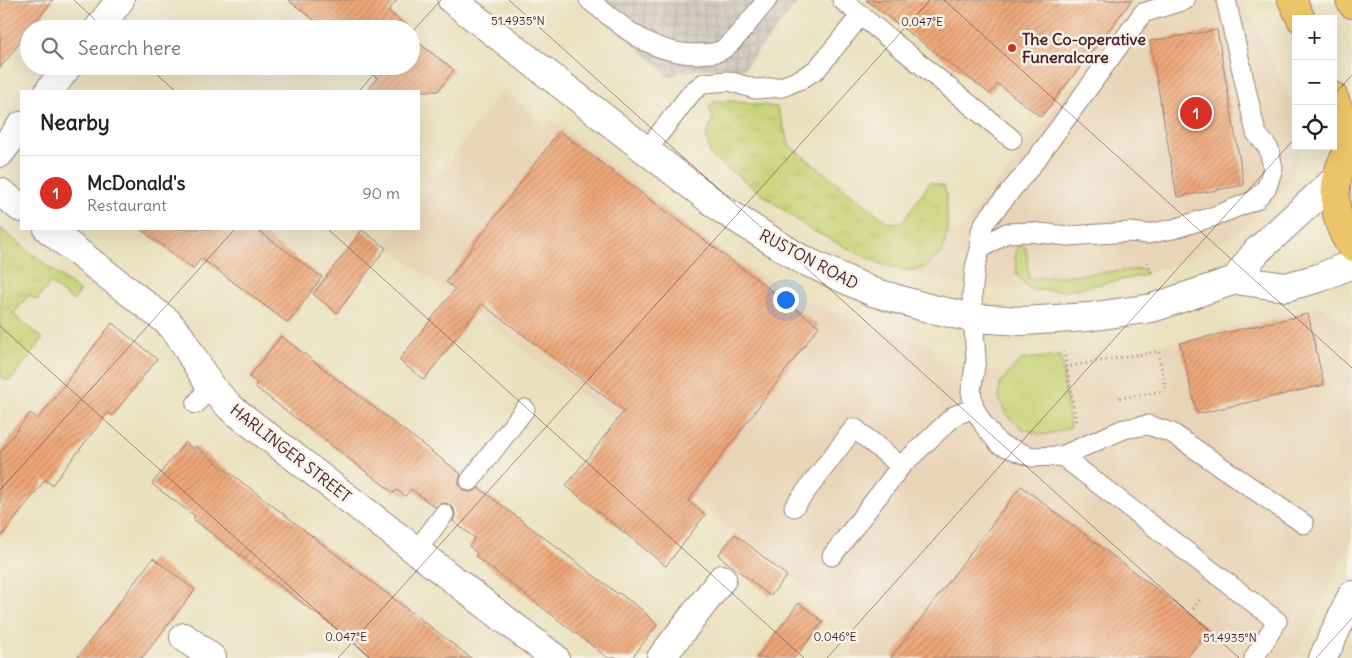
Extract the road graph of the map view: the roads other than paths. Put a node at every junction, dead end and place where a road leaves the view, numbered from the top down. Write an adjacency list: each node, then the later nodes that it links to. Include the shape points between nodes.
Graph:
1 (120, 0): 14 (street)
2 (452, 0): 21 (street, RUSTON ROAD)
3 (589, 0): 4 (lane, via 645,42 662,50 692,54 720,51)
4 (767, 0)
5 (842, 0): 12 (lane)
6 (1185, 0): 11 (lane)
7 (1226, 0): 28 (lane, via 1256,133 1269,149 1273,168 1268,186 1255,200 1215,216 1147,234 1068,236 1006,233)
8 (1292, 0): 13 (main road)
9 (1350, 0): 10 (main road)
10 (1352, 4)
11 (1148, 6): 28 (lane, via 1032,165 985,222)
12 (861, 15): 19 (lane); 21 (lane, via 817,69 801,80 782,87 755,89 729,81 704,83 692,92)
13 (1299, 15)
14 (105, 20)
15 (61, 75): 16 (street)
16 (50, 90)
17 (1337, 105): 20 (main road)
18 (20, 127): 22 (street)
19 (1012, 139)
20 (1351, 146): 23 (main road)
21 (647, 150): 31 (street, RUSTON ROAD, via 723,210 801,259 873,292)
22 (0, 153)
23 (1336, 178): 27 (main road, via 1336,210); 30 (street, via 1256,252)
24 (0, 192): 25 (street)
25 (20, 207)
26 (49, 230): 40 (street, HARLINGER STREET, via 168,322 181,338 203,395 231,408)
27 (1352, 247)
28 (980, 249): 31 (lane, via 972,296)
29 (1352, 264): 30 (street, RUSTON ROAD, via 1286,288)
30 (1235, 280): 31 (street, RUSTON ROAD, via 1152,308 1088,317 1023,321)
31 (973, 318): 32 (lane, via 976,360 971,391)
32 (974, 408): 34 (lane, via 999,444 1032,458); 35 (lane, via 954,416)
33 (526, 409): 36 (lane)
34 (1062, 456): 39 (lane, via 1124,429 1148,425 1172,433); 48 (lane, via 1277,621)
35 (901, 466): 37 (lane, via 854,428); 41 (lane)
36 (470, 481)
37 (794, 507)
38 (444, 514): 40 (lane)
39 (1304, 524)
40 (417, 550): 46 (street, HARLINGER STREET)
41 (832, 556)
42 (722, 579): 47 (street)
43 (1352, 595): 49 (street)
44 (184, 637): 45 (street)
45 (212, 658)
46 (556, 658)
47 (661, 658)
48 (1254, 658)
49 (1323, 658)

